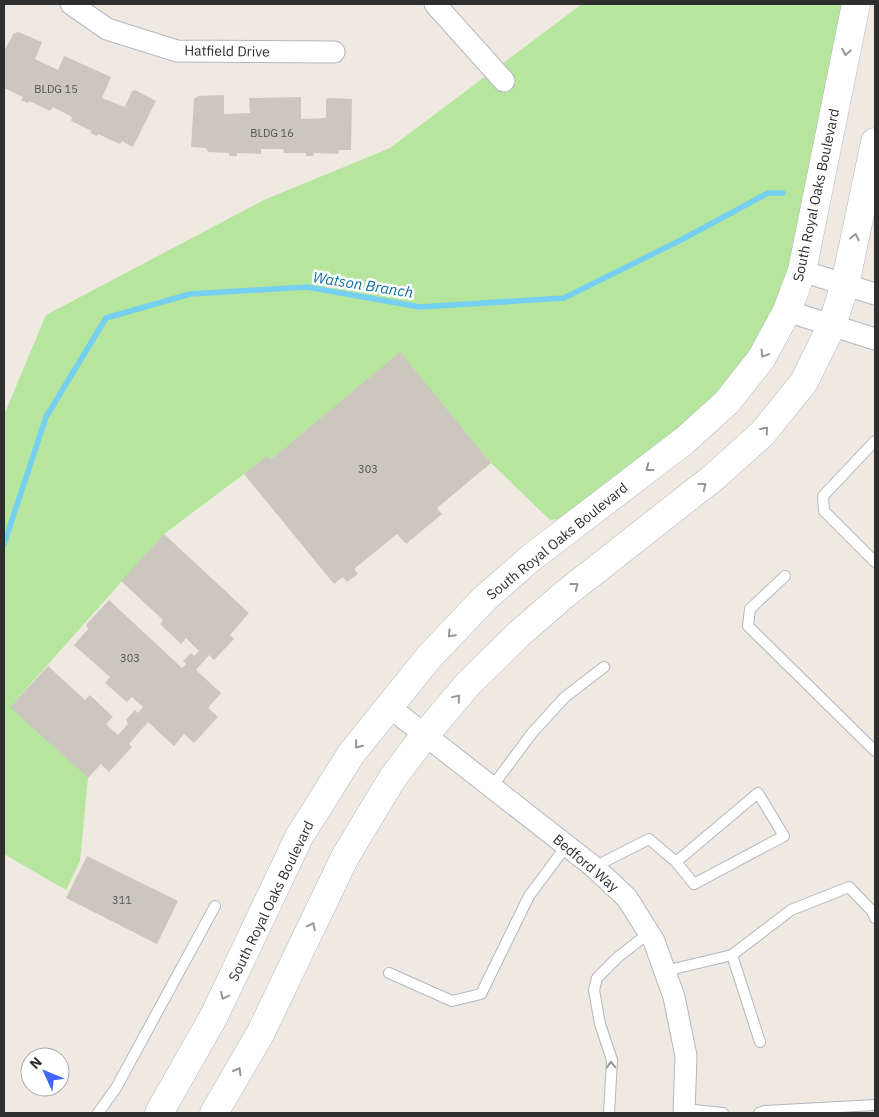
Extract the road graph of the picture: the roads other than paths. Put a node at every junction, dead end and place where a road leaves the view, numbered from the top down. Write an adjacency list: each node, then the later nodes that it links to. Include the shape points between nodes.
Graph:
1 (71, 4): 4 (street, Hatfield Drive, via 107,30 177,50)
2 (435, 4): 5 (street)
3 (856, 4): 7 (main road, South Royal Oaks Boulevard, one-way to 7)
4 (334, 52)
5 (504, 81)
6 (875, 142): 8 (main road, one-way to 6)
7 (802, 271): 8 (street); 10 (main road, South Royal Oaks Boulevard)
8 (845, 285): 9 (street); 11 (main road)
9 (875, 294)
10 (787, 312): 11 (street); 17 (main road, South Royal Oaks Boulevard, one-way to 17, via 761,359 727,402 684,441 532,557 484,599)
11 (832, 326): 12 (street); 18 (main road, one-way to 11, via 468,684 520,633 714,477 762,434 804,382)
12 (875, 339)
13 (875, 441): 14 (lane, via 823,496 824,511)
14 (875, 562)
15 (785, 576): 19 (lane, via 750,609 748,626)
16 (604, 667): 20 (lane, via 565,696 532,732)
17 (388, 706): 18 (street, Bedford Way); 34 (main road, South Royal Oaks Boulevard, one-way to 34, via 350,754 299,837 214,1016)
18 (425, 735): 20 (street, Bedford Way); 35 (main road, one-way to 18, via 260,1034 345,857 392,779)
19 (875, 751)
20 (492, 787): 21 (street, Bedford Way)
21 (567, 845): 23 (street, Bedford Way); 29 (lane, via 529,896 481,994 452,1001)
22 (676, 862): 22 (lane, via 758,793 784,836 694,884); 23 (lane, via 649,839)
23 (594, 867): 26 (street, Bedford Way, via 627,898)
24 (215, 906): 33 (lane, via 116,1088)
25 (875, 918): 27 (lane, via 849,887 791,910)
26 (649, 933): 28 (street, Bedford Way); 36 (lane, one-way to 26, via 612,1060 600,1024 594,990 597,978)
27 (732, 955): 28 (lane); 30 (lane)
28 (665, 971): 32 (street, Bedford Way, via 674,997 686,1056)
29 (389, 973)
30 (760, 1042)
31 (875, 1105): 38 (lane, via 765,1110)
32 (684, 1111): 37 (lane)
33 (98, 1113)
34 (159, 1113)
35 (214, 1113)
36 (610, 1113)
37 (723, 1113)
38 (759, 1113)

